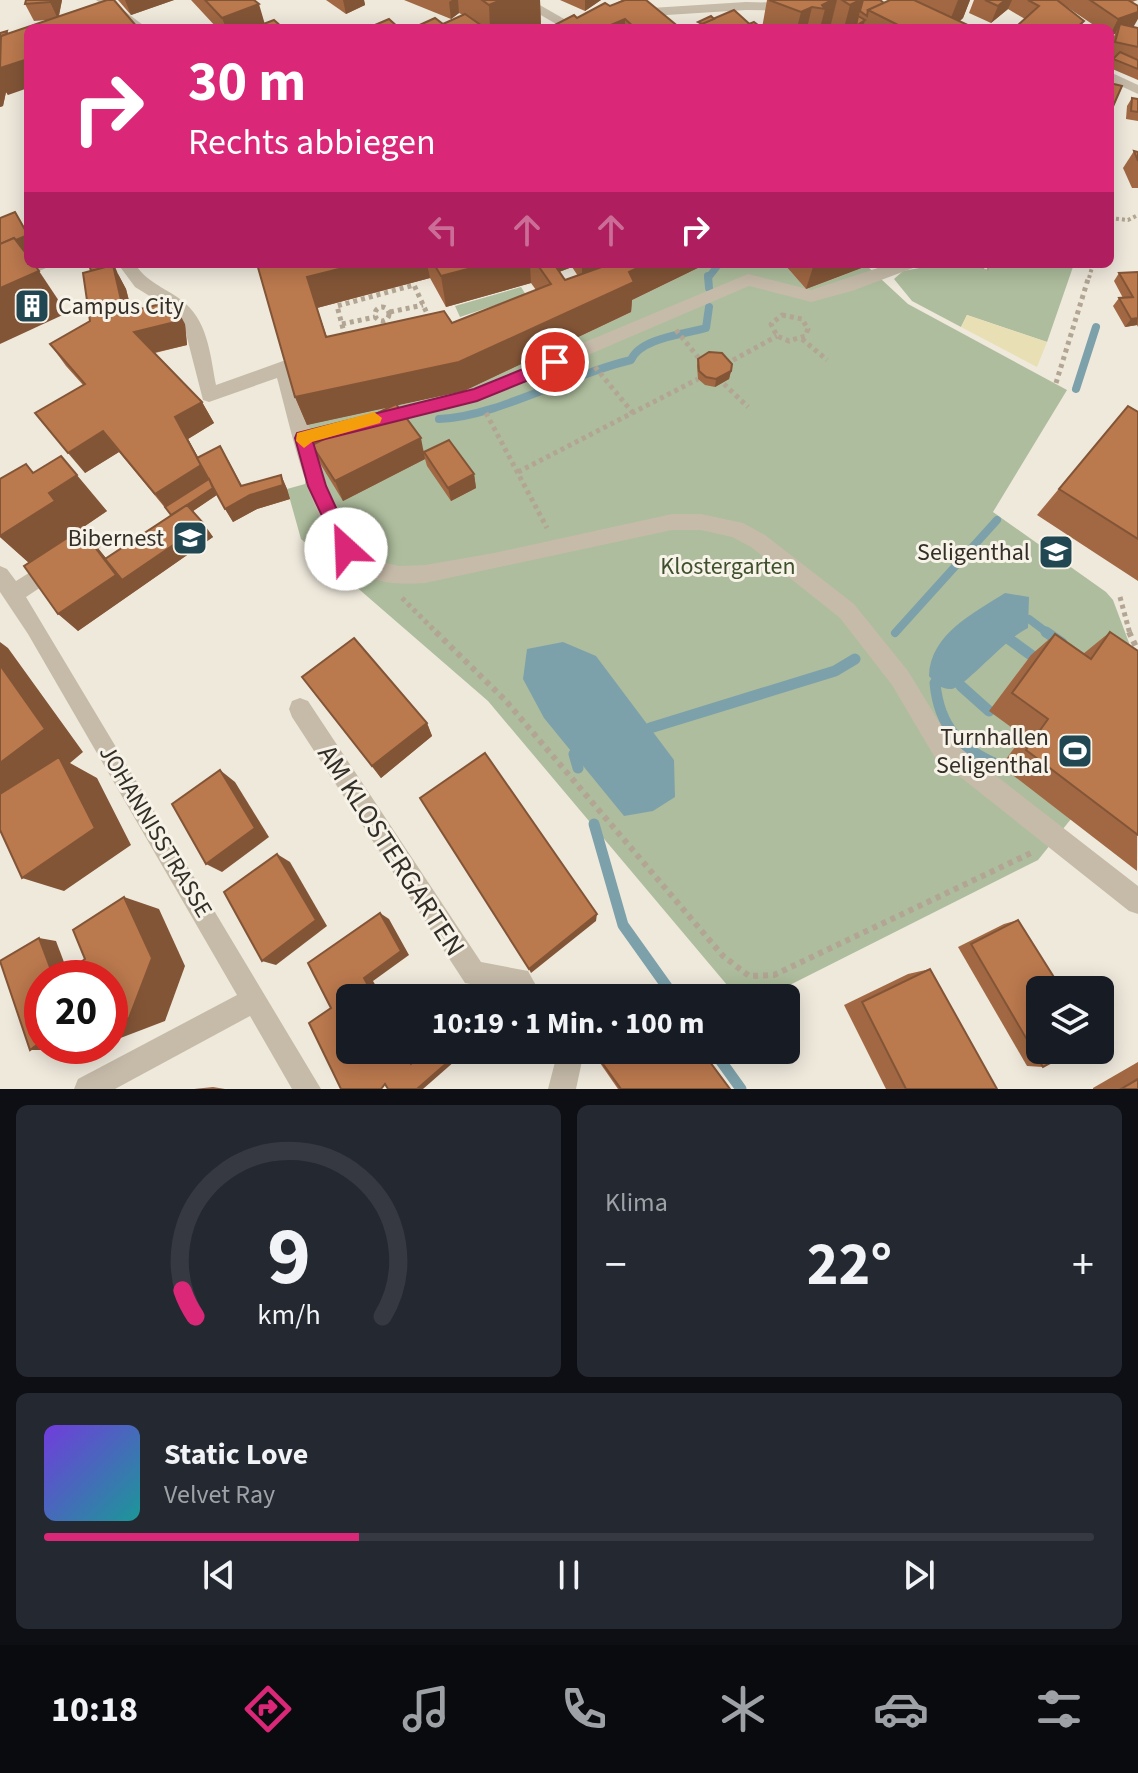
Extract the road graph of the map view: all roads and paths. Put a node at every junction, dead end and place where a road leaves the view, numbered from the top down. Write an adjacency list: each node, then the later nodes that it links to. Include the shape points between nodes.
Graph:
1 (102, 0): 8 (street)
2 (521, 0): 9 (street)
3 (778, 0): 6 (street)
4 (817, 0): 6 (street)
5 (753, 3): 6 (street); 7 (street); 10 (street)
6 (792, 7)
7 (618, 15)
8 (135, 24)
9 (573, 24)
10 (748, 24)
11 (1114, 78): 12 (street)
12 (1138, 90)
13 (1138, 215): 14 (path)
14 (1114, 218)
15 (128, 268): 43 (street, via 138,285 184,311 196,334 209,395 286,367)
16 (896, 268): 43 (street, via 811,296 748,280 477,395)
17 (1092, 268): 38 (path)
18 (34, 273): 19 (street)
19 (0, 282)
20 (374, 296): 21 (path, via 414,285); 22 (path); 26 (path, via 337,306)
21 (423, 305): 23 (path); 29 (path)
22 (379, 310): 23 (path); 24 (path)
23 (390, 312): 25 (path)
24 (375, 317): 25 (path); 26 (path)
25 (384, 320): 27 (path)
26 (342, 324): 31 (path)
27 (388, 331)
28 (678, 332): 34 (path)
29 (436, 333)
30 (777, 336): 32 (path); 32 (path, via 771,328 773,319 792,315 807,326); 35 (path)
31 (346, 338)
32 (802, 339): 33 (path)
33 (827, 360)
34 (702, 362)
35 (726, 364)
36 (599, 372): 41 (path)
37 (698, 379): 41 (path)
38 (1056, 383)
39 (724, 384): 40 (path)
40 (748, 407)
41 (633, 413): 44 (path)
42 (488, 417): 44 (path)
43 (303, 438): 47 (street, via 317,486 346,549)
44 (518, 472): 46 (path)
45 (93, 542): 48 (street)
46 (557, 548): 47 (street, via 425,574); 52 (street, via 672,522 724,527 758,541 847,611 900,678 942,748)
47 (372, 569): 52 (path, via 506,701 723,956 749,976 774,975 1036,851)
48 (6, 585): 55 (street, JOHANNISSTRASSE)
49 (1120, 597): 50 (path)
50 (1138, 651)
51 (300, 709): 54 (street, AM KLOSTERGARTEN, via 474,974)
52 (1047, 832): 53 (street)
53 (1138, 902)
54 (521, 984)
55 (255, 999): 57 (street); 58 (street, JOHANNISSTRASSE)
56 (568, 1064): 59 (street)
57 (88, 1089)
58 (307, 1089)
59 (562, 1089)

